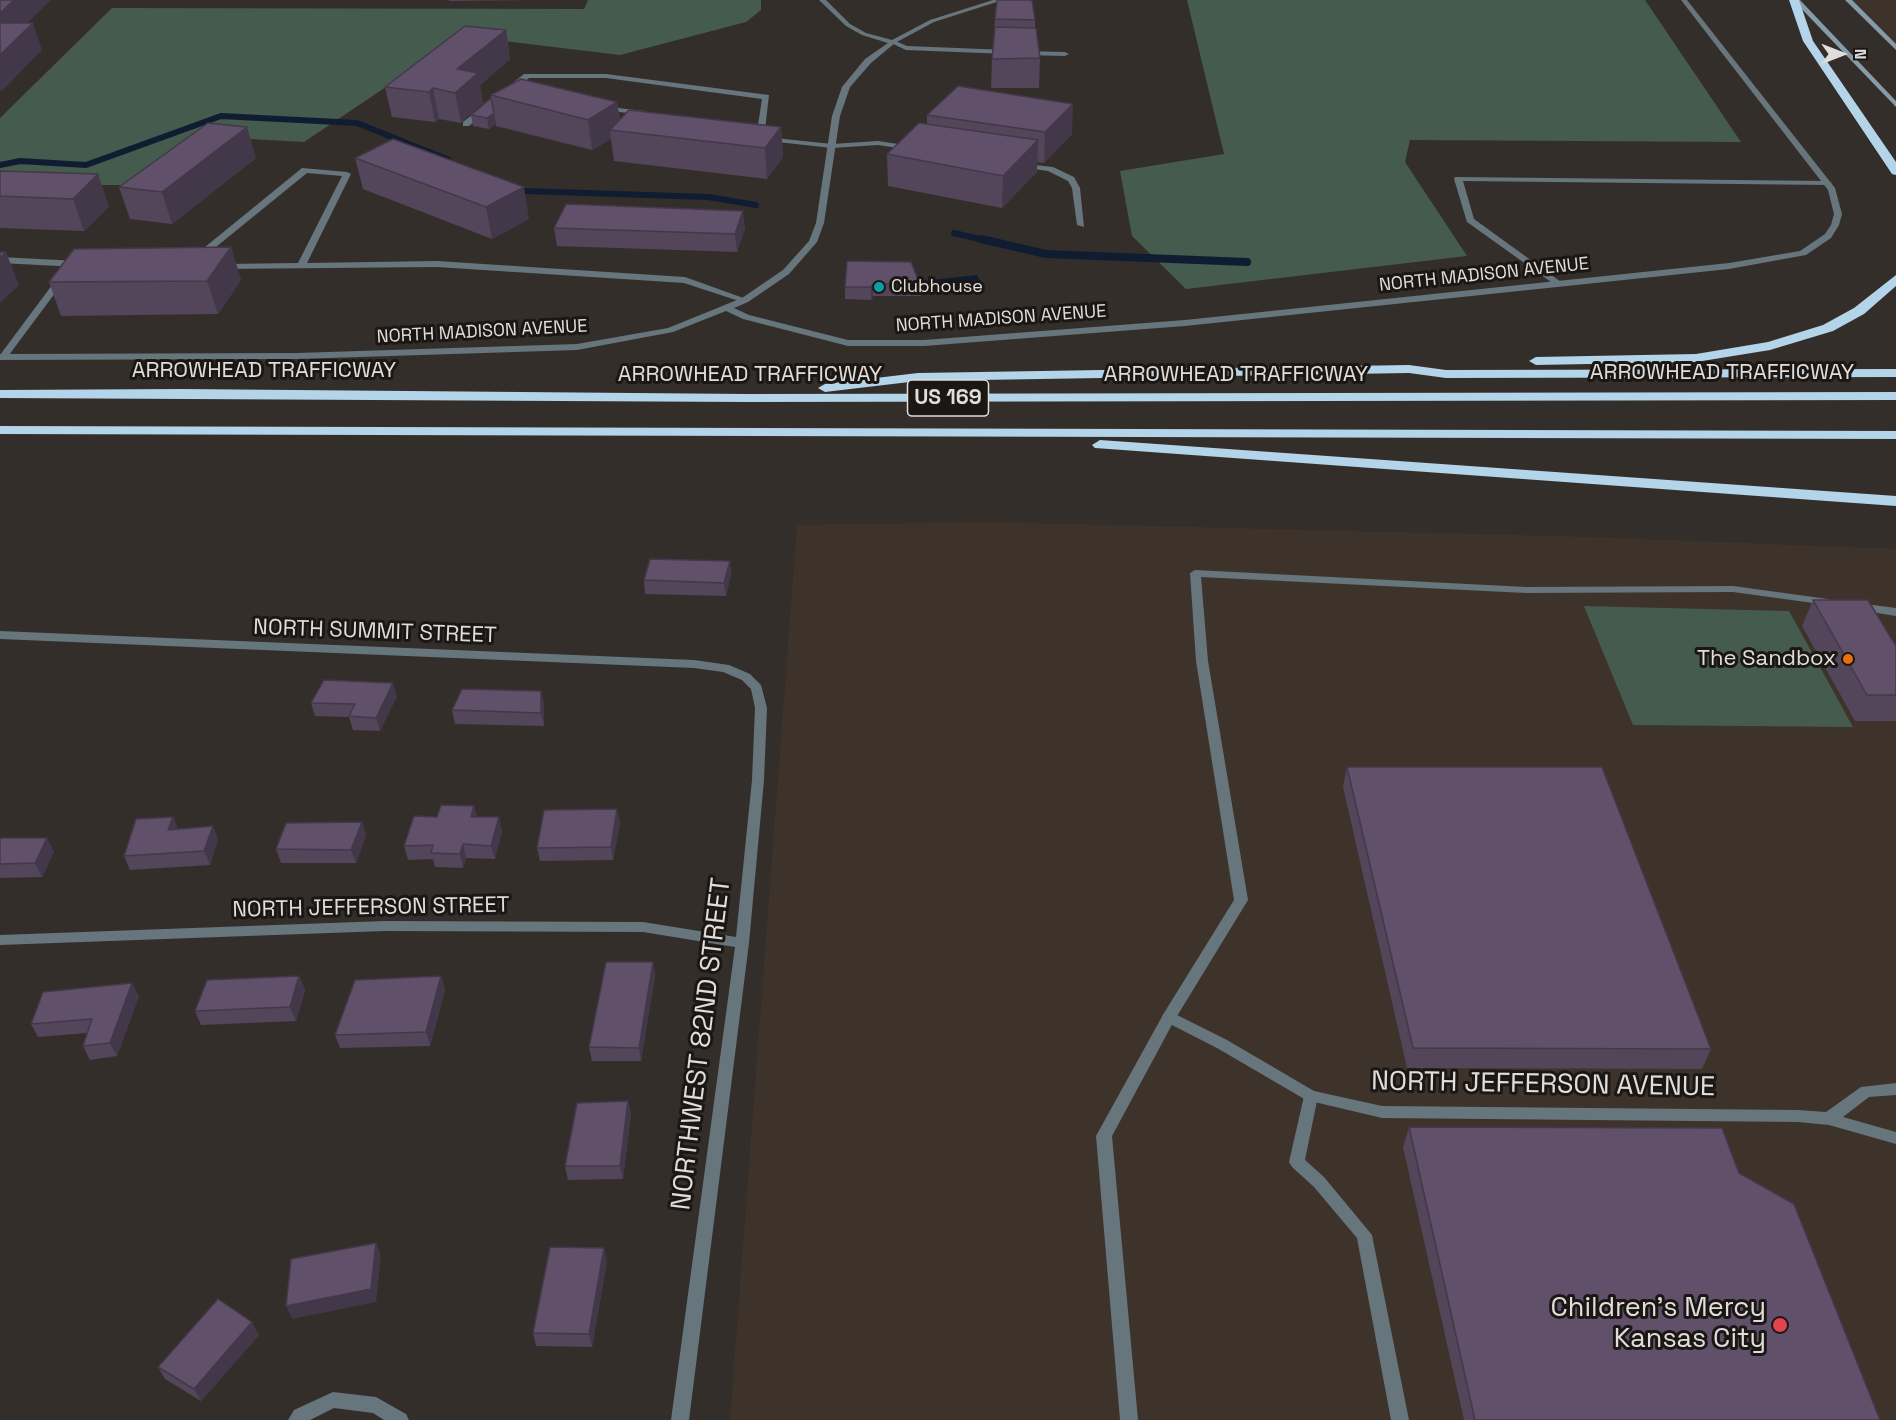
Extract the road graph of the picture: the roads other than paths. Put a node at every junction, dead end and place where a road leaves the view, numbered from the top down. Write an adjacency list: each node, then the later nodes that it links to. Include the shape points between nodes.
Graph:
1 (822, 0): 6 (street, via 848,25)
2 (1000, 0): 6 (street, NORTH MADISON AVENUE, via 932,21)
3 (1684, 0): 21 (street, NORTH MADISON AVENUE)
4 (1795, 0): 11 (main road); 20 (highway, via 1808,41)
5 (1848, 0): 7 (main road)
6 (893, 42): 8 (street, via 926,50); 17 (street, NORTH MADISON AVENUE, via 868,61 846,87 836,116)
7 (1896, 48)
8 (1065, 54)
9 (515, 97): 16 (street, via 503,95 527,76 606,76 766,97)
10 (494, 102): 14 (street)
11 (1896, 105)
12 (598, 107): 13 (street)
13 (658, 114)
14 (466, 124)
15 (748, 136): 16 (street)
16 (760, 138): 17 (street)
17 (832, 146): 18 (street, via 879,143); 31 (street, NORTH MADISON AVENUE, via 820,223 813,242 786,272)
18 (924, 150)
19 (1016, 164): 22 (street, via 1050,169 1071,178)
20 (1896, 171)
21 (1828, 183): 30 (street, NORTH MADISON AVENUE, via 1837,202 1835,225 1822,241 1803,253 1729,266); 30 (street, via 1458,179 1470,220)
22 (1081, 225)
23 (0, 260): 24 (street)
24 (73, 263): 25 (street); 33 (street)
25 (84, 264)
26 (301, 266): 27 (street); 28 (street, via 347,174 305,170); 31 (street, via 436,264 685,280)
27 (208, 267)
28 (185, 268)
29 (1896, 279): 34 (highway, via 1859,311 1828,328 1770,346 1696,358 1443,363)
30 (1558, 284): 32 (street, NORTH MADISON AVENUE, via 1132,328 924,343 848,343 746,317)
31 (745, 300): 32 (street, NORTH MADISON AVENUE)
32 (728, 308): 33 (street, NORTH MADISON AVENUE, via 670,330 577,347 297,356)
33 (1, 357)
34 (1409, 369): 35 (highway, via 1446,374); 38 (highway, via 918,376)
35 (1896, 373)
36 (0, 394): 38 (highway, ARROWHEAD TRAFFICWAY / US 169)
37 (1896, 396): 38 (highway, ARROWHEAD TRAFFICWAY / US 169)
38 (747, 398)
39 (0, 430): 40 (highway, US 169)
40 (955, 434): 41 (highway, US 169); 42 (highway)
41 (1896, 435)
42 (1896, 501)
43 (1896, 612): 48 (street, via 1733,589 1526,590 1195,573 1202,661 1241,900)
44 (0, 635): 45 (street, NORTH SUMMIT STREET, via 694,664 725,668)
45 (746, 677): 47 (street, NORTHWEST 82ND STREET, via 757,688 761,708)
46 (0, 940): 47 (street, NORTH JEFFERSON STREET, via 385,926 643,927)
47 (742, 943): 55 (street, NORTHWEST 82ND STREET)
48 (1169, 1017): 50 (street, NORTH JEFFERSON AVENUE); 56 (street, via 1104,1136)
49 (1896, 1089): 51 (street, via 1866,1091)
50 (1311, 1096): 51 (street, NORTH JEFFERSON AVENUE, via 1382,1112); 57 (street, via 1297,1162 1364,1235)
51 (1829, 1119): 52 (street, NORTH JEFFERSON AVENUE)
52 (1896, 1138)
53 (297, 1420): 54 (street, via 333,1400 376,1405)
54 (400, 1420)
55 (680, 1420)
56 (1129, 1420)
57 (1400, 1420)

